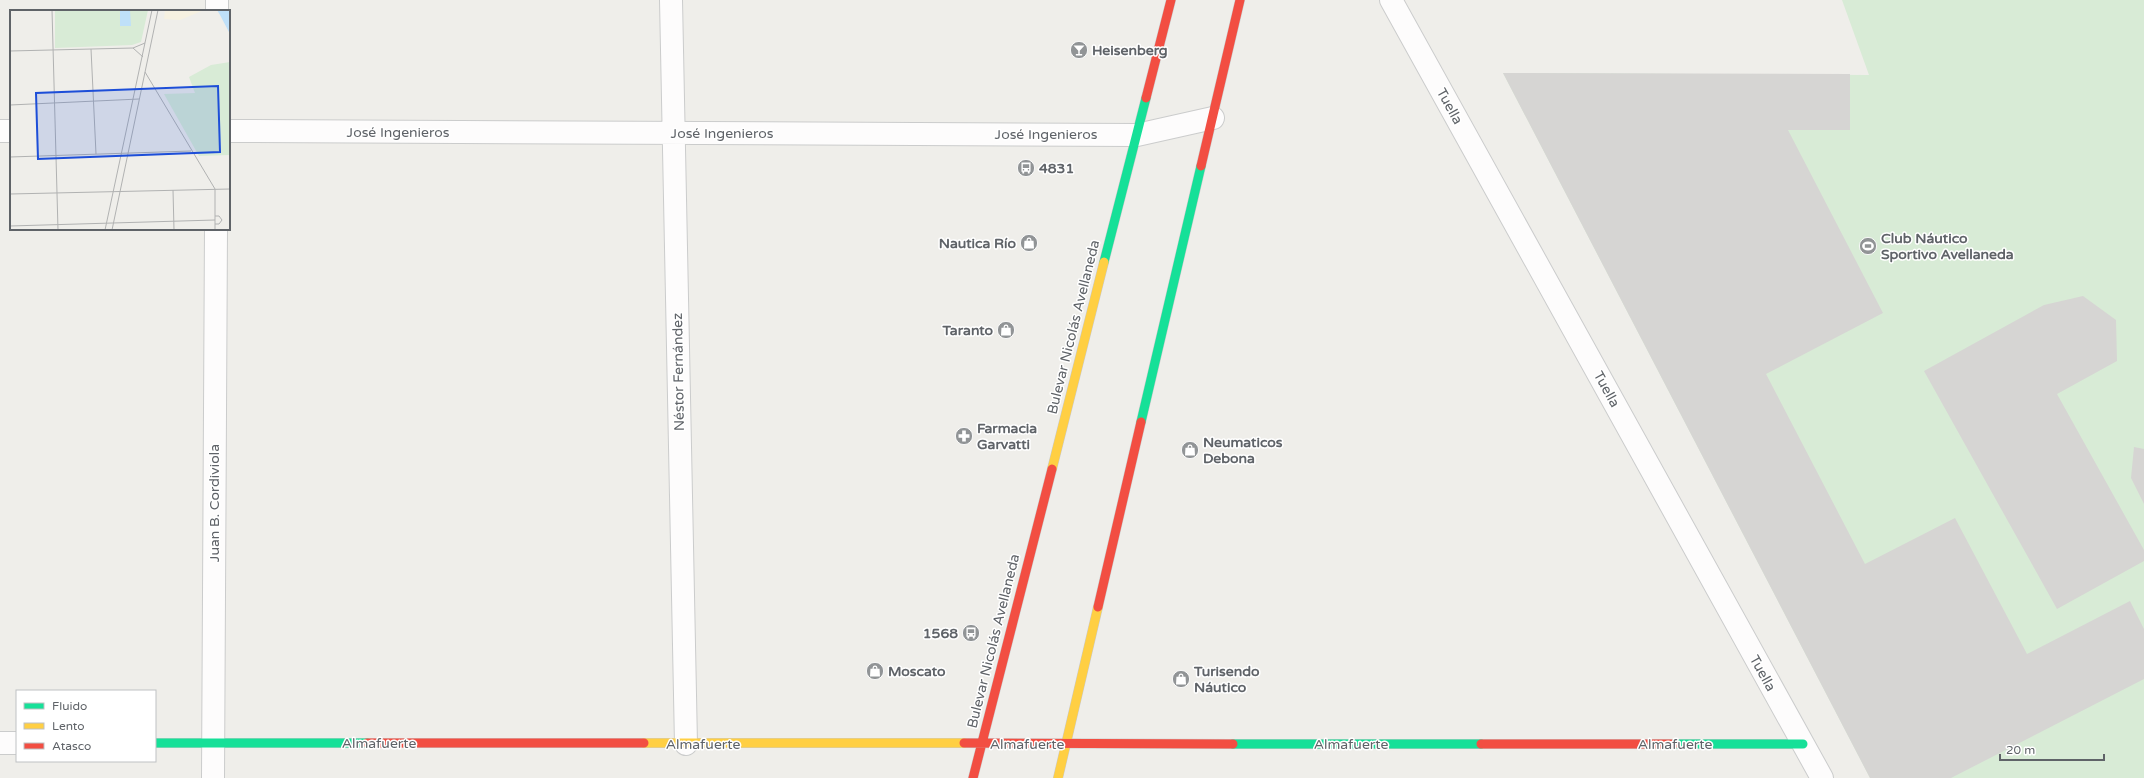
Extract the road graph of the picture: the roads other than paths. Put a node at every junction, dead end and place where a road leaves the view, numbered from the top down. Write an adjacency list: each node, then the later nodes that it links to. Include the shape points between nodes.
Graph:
1 (671, 0): 7 (street, Néstor Fernández)
2 (1171, 0): 8 (street, Bulevar Nicolás Avellaneda)
3 (1240, 0): 5 (street)
4 (1391, 0): 17 (street, Tuella)
5 (1212, 118): 8 (street, José Ingenieros); 16 (street)
6 (230, 131): 7 (street, José Ingenieros)
7 (673, 133): 8 (street, José Ingenieros); 14 (street, Néstor Fernández)
8 (1137, 135): 15 (street, Bulevar Nicolás Avellaneda)
9 (216, 230): 13 (street, Juan B. Cordiviola)
10 (0, 743): 11 (street)
11 (16, 743)
12 (156, 743): 13 (street, Almafuerte)
13 (213, 743): 14 (street, Almafuerte); 18 (street, Juan B. Cordiviola)
14 (686, 744): 15 (street, Almafuerte)
15 (981, 744): 16 (street, Almafuerte); 19 (street, Bulevar Nicolás Avellaneda)
16 (1066, 744): 17 (street, Almafuerte); 20 (street)
17 (1803, 744): 21 (street, Tuella)
18 (212, 778)
19 (973, 778)
20 (1058, 778)
21 (1822, 778)

